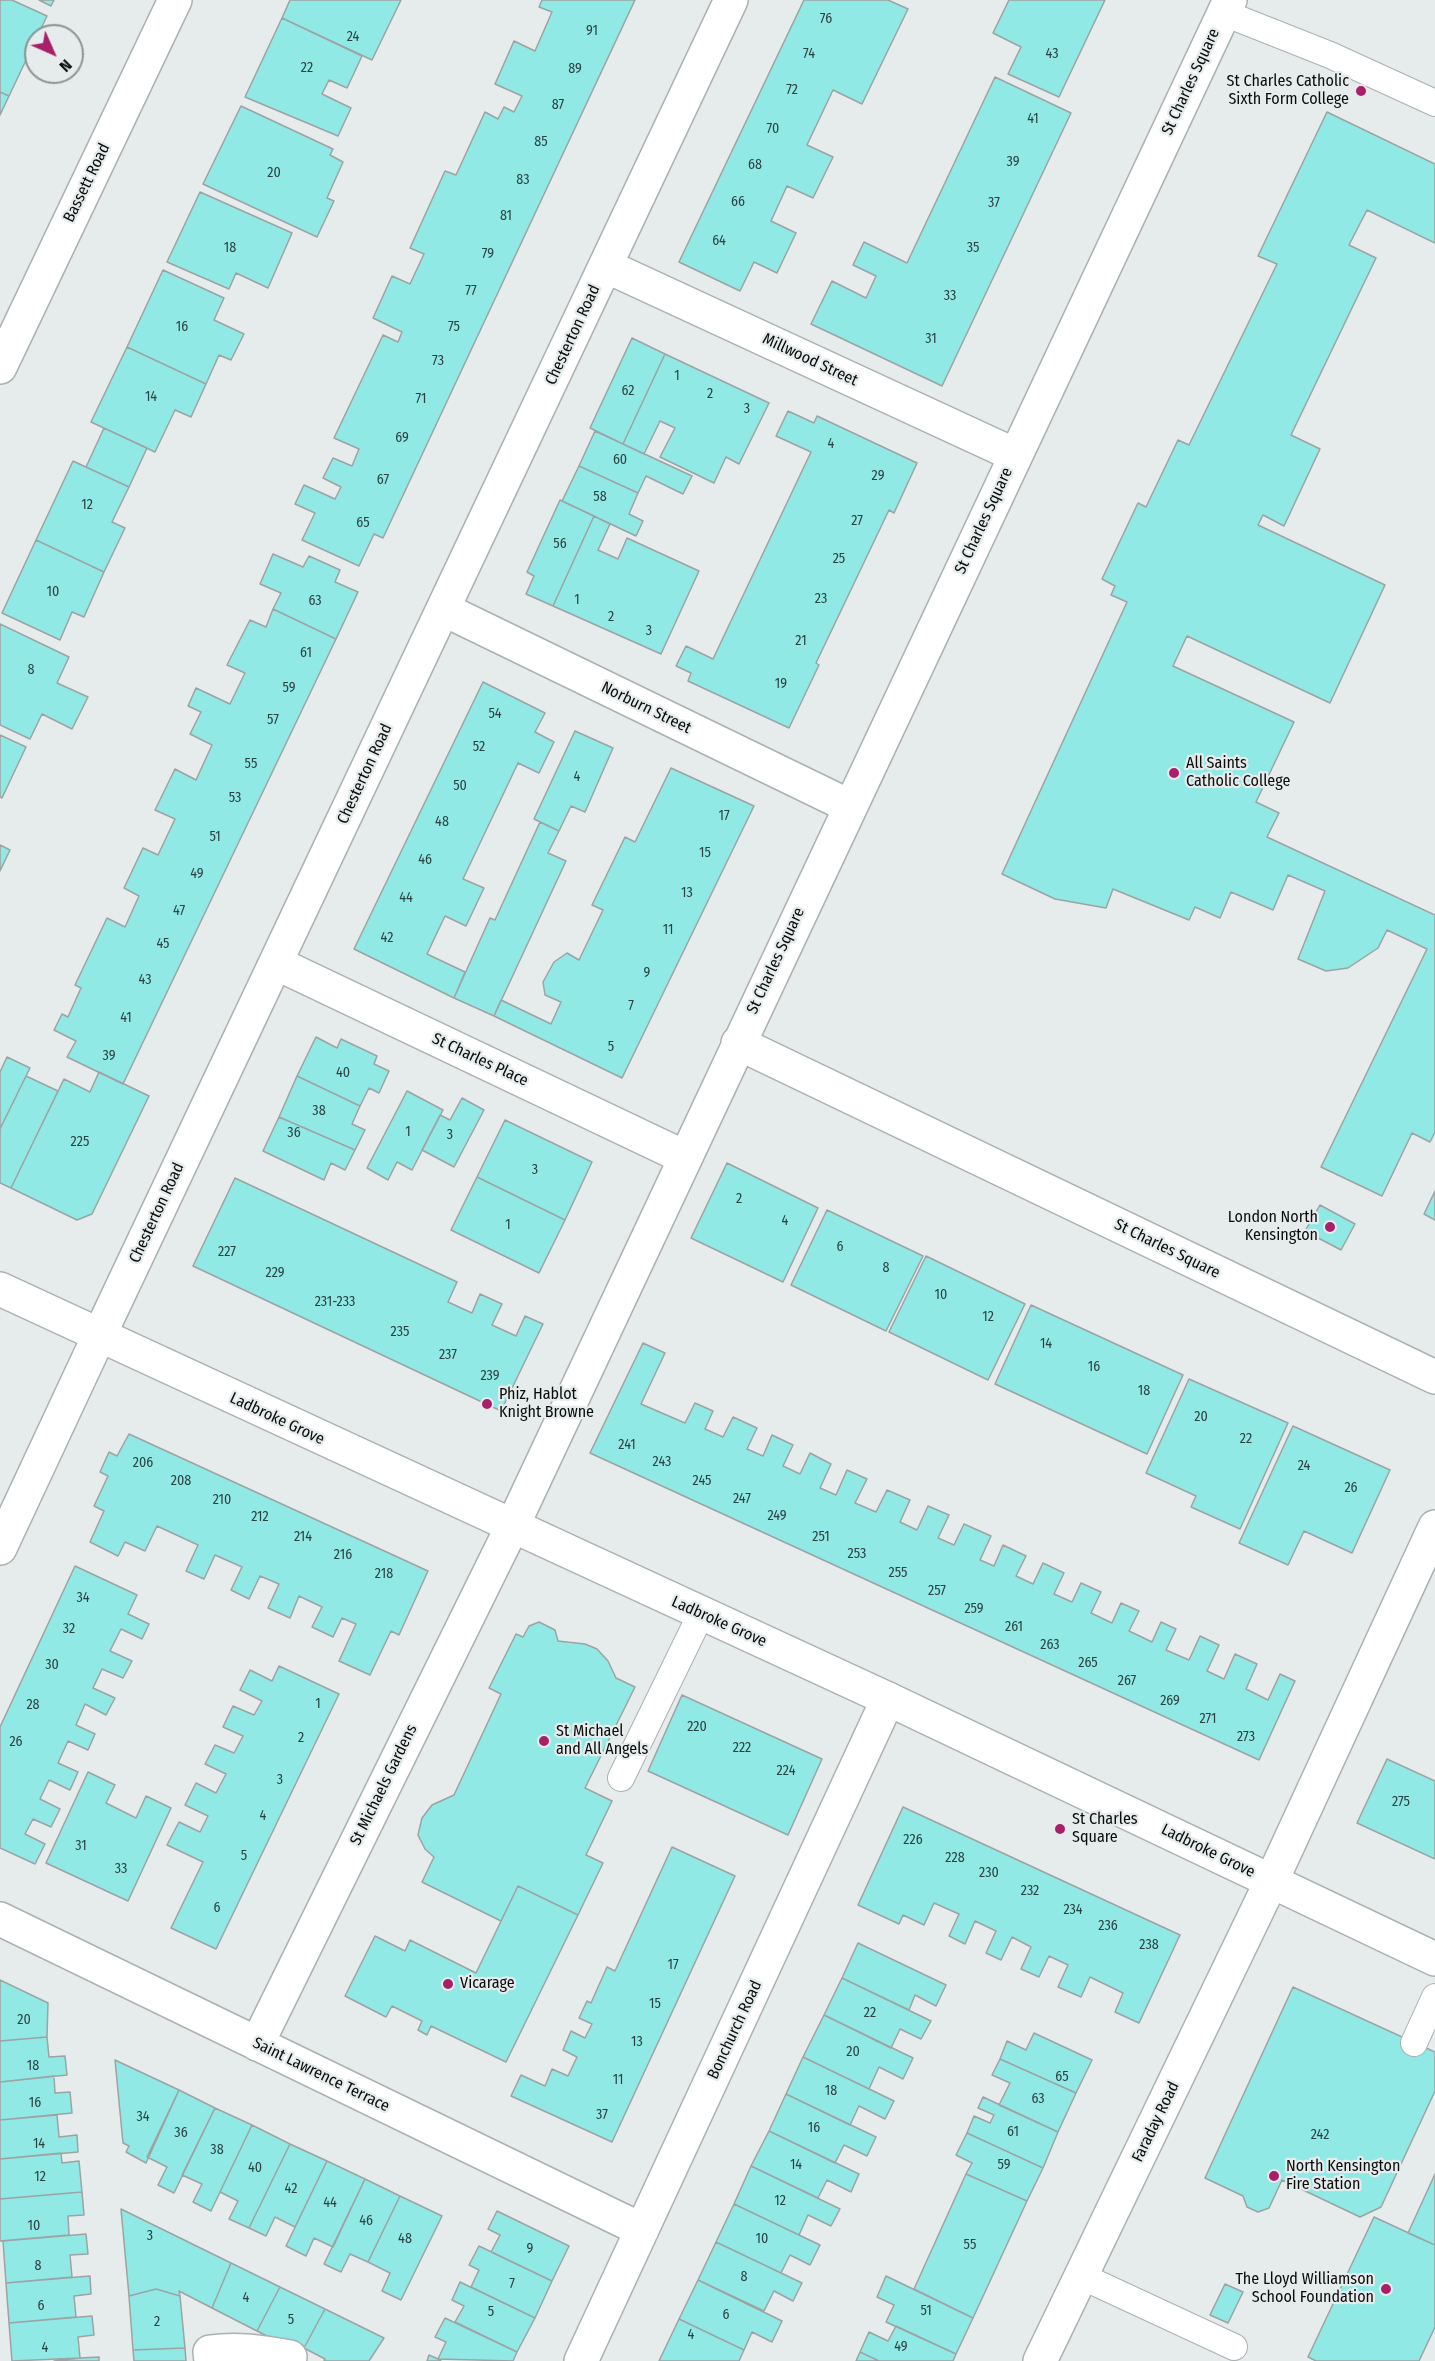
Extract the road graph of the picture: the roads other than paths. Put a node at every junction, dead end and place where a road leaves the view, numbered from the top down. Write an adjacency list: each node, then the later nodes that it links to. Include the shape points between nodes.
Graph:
1 (175, 0): 6 (street, Bassett Road)
2 (731, 0): 5 (street, Chesterton Road)
3 (1227, 6): 4 (lane); 7 (street, St Charles Square)
4 (1435, 103)
5 (606, 266): 7 (street, Millwood Street); 8 (street, Chesterton Road)
6 (0, 367)
7 (1015, 455): 9 (street, St Charles Square)
8 (444, 609): 9 (street, Norburn Street); 10 (street, Chesterton Road)
9 (849, 806): 11 (street, St Charles Square)
10 (276, 963): 12 (street, St Charles Place); 14 (street, Chesterton Road)
11 (738, 1043): 12 (street, St Charles Square); 15 (street, St Charles Square)
12 (684, 1157): 16 (street, St Charles Square)
13 (0, 1289): 14 (street, Ladbroke Grove)
14 (99, 1336): 16 (street, Ladbroke Grove); 18 (street, Chesterton Road)
15 (1435, 1377)
16 (512, 1527): 19 (street, Ladbroke Grove); 27 (street, St Michaels Gardens)
17 (1435, 1527): 22 (street)
18 (0, 1548)
19 (701, 1614): 20 (street, Ladbroke Grove); 21 (lane)
20 (888, 1699): 22 (street, Ladbroke Grove); 28 (street, Bonchurch Road)
21 (621, 1778)
22 (1271, 1882): 24 (street, Ladbroke Grove); 29 (street, Faraday Road)
23 (0, 1919): 27 (street, Saint Lawrence Terrace)
24 (1435, 1959)
25 (1435, 1997): 26 (lane)
26 (1414, 2043)
27 (257, 2044): 28 (street, Saint Lawrence Terrace)
28 (642, 2230): 33 (street, Bonchurch Road)
29 (1081, 2276): 30 (lane); 34 (street, Faraday Road)
30 (1234, 2348)
31 (290, 2357): 32 (street, via 229,2349 210,2352)
32 (211, 2361)
33 (581, 2361)
34 (1040, 2361)

